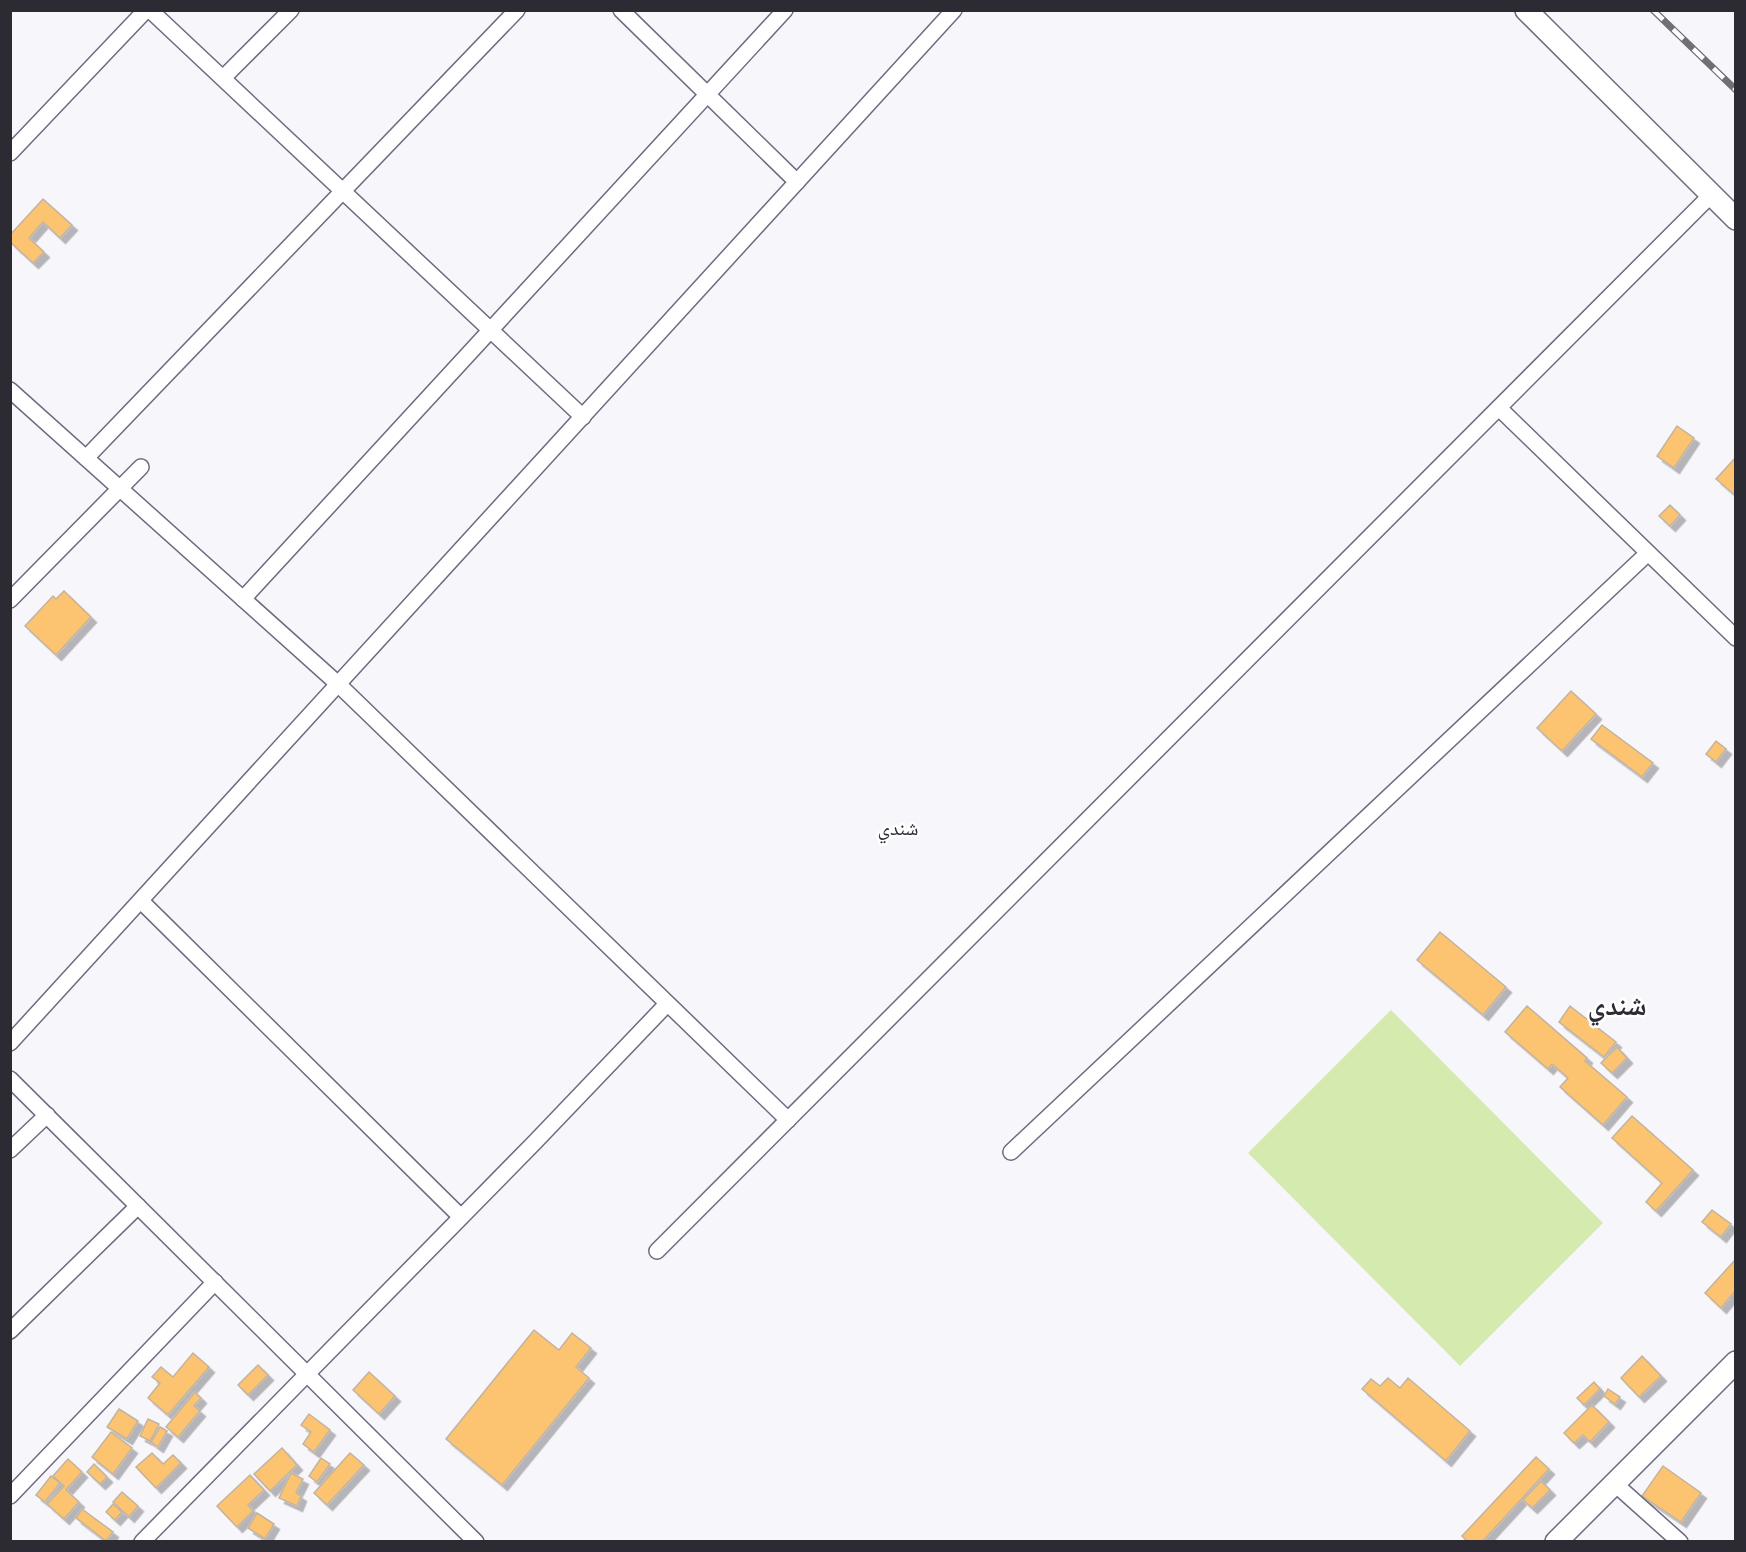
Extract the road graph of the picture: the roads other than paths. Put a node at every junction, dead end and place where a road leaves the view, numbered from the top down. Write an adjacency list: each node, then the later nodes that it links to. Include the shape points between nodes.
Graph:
1 (148, 10): 8 (street); 10 (street)
2 (291, 10): 8 (street)
3 (518, 10): 12 (street)
4 (621, 10): 9 (street)
5 (785, 10): 9 (street)
6 (954, 10): 11 (street)
7 (1526, 10): 13 (street)
8 (223, 78): 12 (street)
9 (707, 95): 11 (street); 15 (street)
10 (10, 153)
11 (796, 182): 18 (street)
12 (343, 191): 15 (street); 19 (street)
13 (1712, 195): 14 (street); 17 (street)
14 (1736, 219)
15 (490, 330): 18 (street); 23 (street)
16 (10, 390): 19 (street)
17 (1499, 408): 22 (street); 32 (street)
18 (583, 417): 26 (street)
19 (86, 458): 21 (street)
20 (141, 467): 21 (street)
21 (120, 488): 23 (street); 24 (street)
22 (1648, 554): 25 (street); 34 (street)
23 (243, 599): 26 (street)
24 (10, 600)
25 (1736, 638)
26 (338, 684): 27 (street); 28 (street)
27 (141, 901): 29 (street); 36 (street)
28 (667, 1004): 32 (street); 36 (street)
29 (10, 1043)
30 (10, 1079): 31 (street)
31 (47, 1115): 33 (street); 35 (street)
32 (788, 1120): 37 (street)
33 (10, 1150)
34 (1011, 1152)
35 (138, 1206): 38 (street); 39 (street)
36 (461, 1217): 41 (street)
37 (657, 1251)
38 (215, 1282): 41 (street); 43 (street)
39 (10, 1331)
40 (1736, 1362): 42 (street)
41 (307, 1374): 44 (street); 45 (street)
42 (1614, 1483): 46 (street); 47 (street)
43 (10, 1496)
44 (142, 1542)
45 (476, 1542)
46 (1556, 1542)
47 (1680, 1542)

